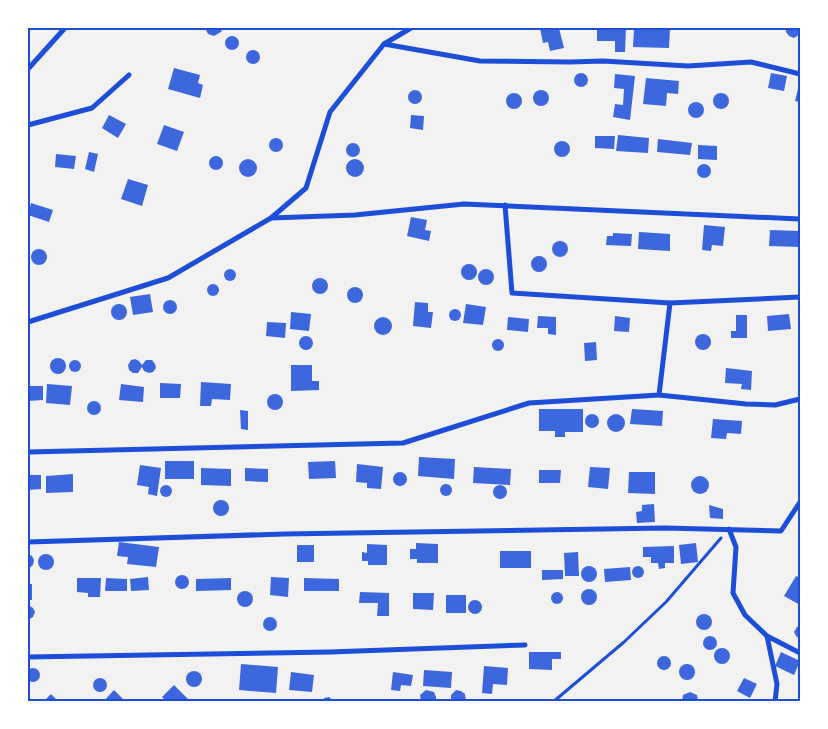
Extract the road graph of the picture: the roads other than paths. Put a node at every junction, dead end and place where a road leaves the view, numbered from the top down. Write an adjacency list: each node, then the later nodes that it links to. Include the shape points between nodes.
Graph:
1 (65, 28): 4 (street)
2 (411, 28): 3 (street)
3 (384, 44): 5 (street, via 480,61 603,61 688,66 751,62); 9 (street, via 330,112 306,188)
4 (28, 69)
5 (800, 74)
6 (129, 75): 7 (street, via 92,108)
7 (28, 125)
8 (505, 205): 9 (street, via 464,204 355,215); 10 (street); 12 (street, via 512,294)
9 (271, 218): 13 (street, via 168,278)
10 (800, 220)
11 (800, 297): 12 (street)
12 (670, 303): 14 (street)
13 (28, 322)
14 (659, 395): 15 (street, via 736,404 775,405); 16 (street, via 529,403 403,443)
15 (800, 399)
16 (28, 452)
17 (800, 502): 18 (street, via 781,531)
18 (729, 529): 19 (street, via 284,534); 20 (street, via 736,547 733,593 745,615)
19 (28, 542)
20 (767, 636): 22 (street); 24 (street, via 777,684)
21 (525, 645): 23 (street)
22 (800, 654)
23 (28, 657)
24 (775, 702)
25 (788, 702): 26 (street)
26 (794, 702)

